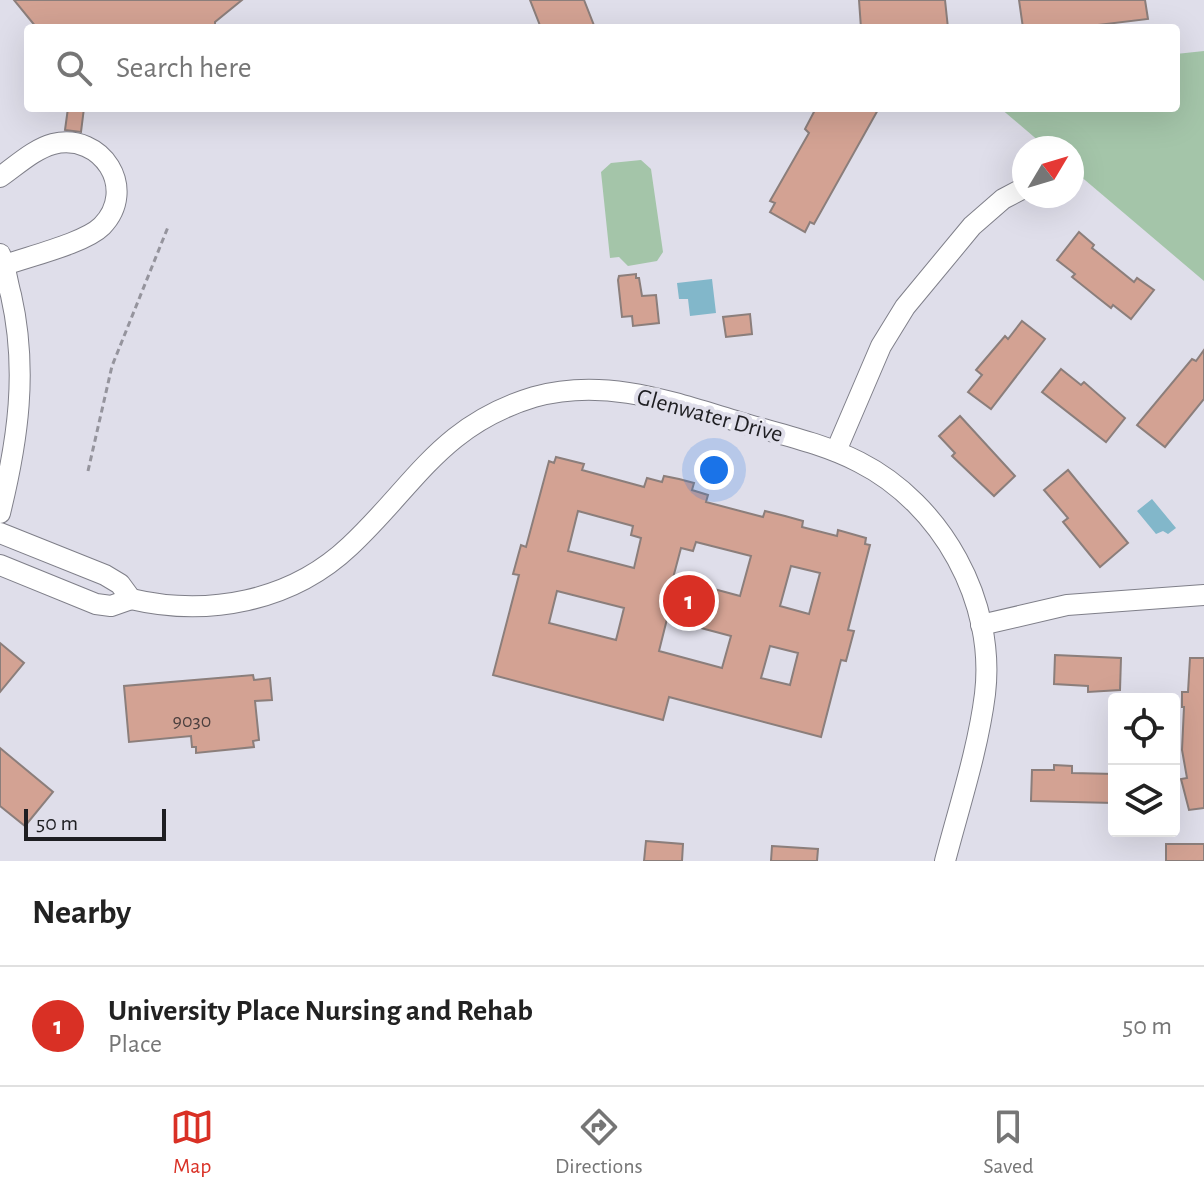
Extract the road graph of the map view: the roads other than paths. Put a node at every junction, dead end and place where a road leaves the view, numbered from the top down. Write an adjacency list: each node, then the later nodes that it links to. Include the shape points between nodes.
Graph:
1 (0, 177): 3 (street, via 49,145 74,143 103,156 116,188 112,212 96,231)
2 (1012, 194): 4 (street, via 972,226 905,307 881,346)
3 (2, 259): 5 (street, via 18,336 21,384)
4 (836, 451): 9 (street, Glenwater Drive, via 640,394 586,389 552,393 505,407 468,427 421,467 350,546 299,581 265,595 209,607); 10 (street, Glenwater Drive, via 892,482 928,517 959,564)
5 (0, 513)
6 (0, 533): 9 (street, Glenwater Drive, via 113,579)
7 (0, 565): 9 (street, Glenwater Drive, via 96,604 111,606)
8 (1204, 595): 10 (street, via 1067,605)
9 (131, 599)
10 (981, 625): 11 (street, Glenwater Drive, via 984,702)
11 (945, 861)

